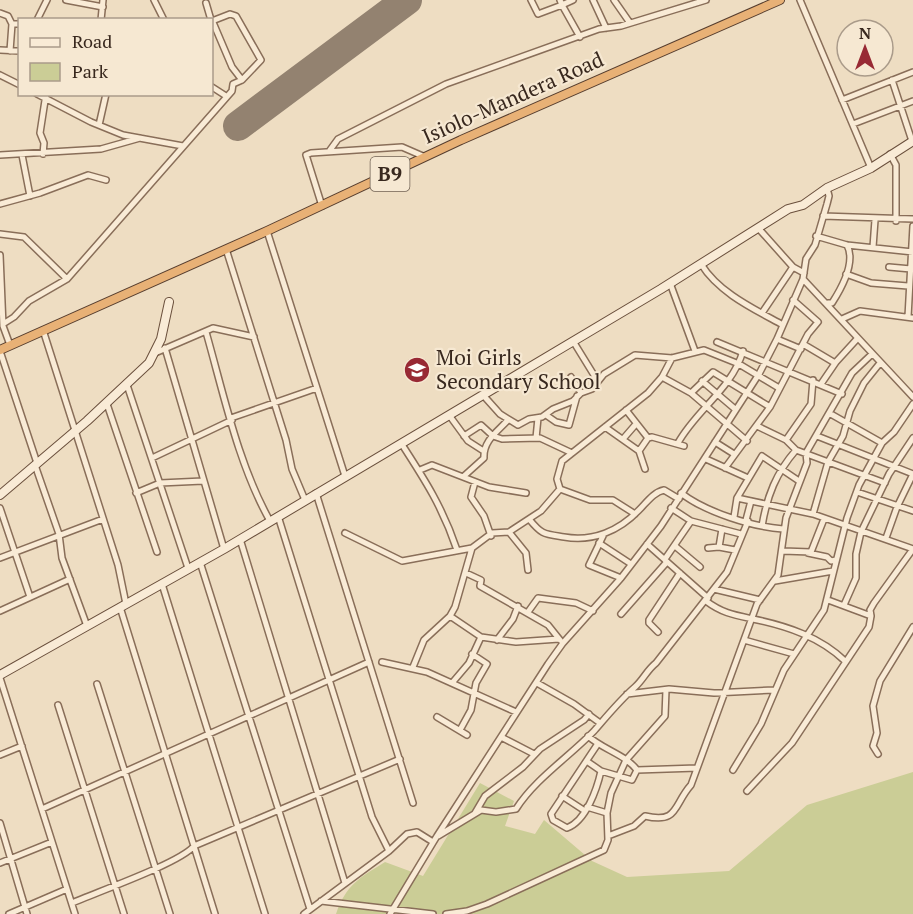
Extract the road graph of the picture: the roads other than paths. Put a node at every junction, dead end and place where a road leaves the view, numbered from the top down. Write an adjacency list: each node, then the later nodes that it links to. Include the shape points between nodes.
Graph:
1 (47, 0): 15 (street)
2 (66, 0): 11 (street)
3 (154, 0): 17 (street)
4 (531, 0): 13 (street, via 538,14)
5 (573, 0): 13 (street)
6 (593, 0): 24 (street)
7 (614, 0): 21 (street)
8 (706, 0): 21 (street)
9 (780, 0): 51 (highway, Isiolo-Mandera Road / B9)
10 (800, 0): 38 (street)
11 (103, 3): 16 (street)
12 (206, 3): 18 (street)
13 (561, 3): 25 (street)
14 (0, 13): 22 (street, via 8,16)
15 (38, 18)
16 (101, 18)
17 (163, 18)
18 (211, 18)
19 (213, 20): 31 (street, via 236,15 261,60)
20 (213, 22): 31 (street, via 232,67)
21 (630, 22): 24 (street)
22 (12, 24): 23 (street); 27 (street)
23 (18, 24)
24 (606, 28): 25 (street)
25 (580, 37): 46 (street, via 446,84 338,139)
26 (0, 50): 27 (street)
27 (10, 51): 28 (street)
28 (18, 51)
29 (913, 72): 32 (street)
30 (0, 75): 33 (street)
31 (242, 80): 36 (street, via 233,84 232,91)
32 (892, 80): 38 (street); 40 (street)
33 (18, 84)
34 (213, 88): 36 (street)
35 (106, 96): 42 (street)
36 (225, 96): 45 (street)
37 (46, 97): 42 (street); 47 (street, via 40,133)
38 (842, 100): 41 (street)
39 (913, 101): 40 (street)
40 (901, 106): 41 (street); 44 (street)
41 (853, 124): 52 (street)
42 (99, 125): 43 (street, via 130,137)
43 (141, 137): 45 (street); 47 (street, via 111,148)
44 (913, 141): 48 (main road)
45 (183, 146): 79 (street)
46 (330, 150): 51 (street, via 402,147); 57 (street, via 306,155)
47 (43, 154): 49 (street)
48 (890, 154): 52 (main road); 62 (street, via 896,165)
49 (22, 155): 50 (street); 55 (street)
50 (0, 156)
51 (426, 158): 57 (highway, Isiolo-Mandera Road / B9)
52 (871, 168): 54 (main road)
53 (106, 180): 55 (street, via 88,175)
54 (827, 188): 59 (street, via 829,196); 64 (main road)
55 (30, 196): 56 (street)
56 (0, 204)
57 (322, 206): 65 (highway, Isiolo-Mandera Road / B9)
58 (913, 211): 60 (street)
59 (823, 216): 61 (street); 67 (street)
60 (913, 218): 62 (street)
61 (875, 220): 62 (street); 69 (street)
62 (896, 221)
63 (913, 226): 71 (street)
64 (759, 229): 73 (main road); 74 (street)
65 (267, 231): 70 (highway, Isiolo-Mandera Road / B9); 120 (street)
66 (0, 234): 79 (street, via 24,237)
67 (816, 236): 68 (street); 78 (street)
68 (847, 245): 69 (street); 77 (street, via 851,252)
69 (873, 247): 71 (street)
70 (226, 249): 90 (highway, Isiolo-Mandera Road / B9); 92 (street)
71 (912, 252): 76 (street)
72 (0, 255): 88 (street)
73 (701, 264): 80 (main road); 85 (street, via 712,279)
74 (793, 267): 78 (street); 85 (street)
75 (889, 267): 76 (street)
76 (911, 269): 81 (street)
77 (846, 274): 81 (street, via 872,283); 84 (street, via 837,296)
78 (803, 276): 82 (street); 84 (street)
79 (67, 279): 88 (street, via 29,301)
80 (670, 283): 95 (main road); 101 (street)
81 (908, 286): 86 (street)
82 (793, 300): 89 (street); 98 (street, via 818,322)
83 (169, 302): 103 (main road)
84 (828, 303): 87 (street)
85 (762, 313): 89 (street)
86 (911, 317): 87 (street, via 860,311)
87 (842, 319): 94 (street)
88 (2, 325): 97 (street)
89 (783, 325): 93 (street)
90 (43, 330): 97 (highway, Isiolo-Mandera Road / B9); 148 (street)
91 (206, 332): 92 (street, via 220,328); 99 (street); 140 (street)
92 (254, 337): 129 (street)
93 (777, 339): 98 (street); 106 (street)
94 (857, 339): 104 (street); 107 (street)
95 (573, 341): 114 (street); 127 (main road)
96 (717, 342): 102 (street)
97 (10, 345): 100 (highway, Isiolo-Mandera Road / B9)
98 (802, 347): 107 (street); 110 (street)
99 (165, 348): 103 (street); 152 (street)
100 (0, 350): 174 (street)
101 (695, 351): 105 (street); 109 (street, via 704,350)
102 (743, 351): 106 (street); 109 (street)
103 (155, 353): 119 (main road)
104 (871, 355): 108 (street); 126 (street, via 852,373)
105 (672, 358): 113 (street); 114 (street, via 634,355)
106 (764, 362): 110 (street); 111 (street)
107 (835, 363): 118 (street)
108 (880, 363): 128 (street); 144 (street, via 859,391)
109 (739, 364): 111 (street); 117 (street)
110 (788, 372): 115 (street); 121 (street)
111 (759, 374): 121 (street); 122 (street)
112 (571, 377): 124 (street)
113 (662, 377): 123 (street); 135 (street)
114 (597, 380): 124 (street, via 592,389)
115 (813, 380): 118 (street); 158 (street, via 811,404)
116 (702, 381): 117 (street, via 713,372); 123 (street); 125 (street)
117 (728, 381): 122 (street); 125 (street)
118 (821, 384): 126 (street)
119 (127, 385): 130 (main road); 170 (street)
120 (317, 388): 129 (street); 181 (street)
121 (779, 388): 132 (street)
122 (747, 392): 132 (street); 134 (street)
123 (691, 393): 133 (street)
124 (579, 394): 138 (street); 138 (street, via 569,424)
125 (718, 394): 133 (street); 134 (street)
126 (842, 394): 136 (street)
127 (483, 395): 137 (main road); 141 (street)
128 (913, 397)
129 (274, 402): 140 (street); 197 (street)
130 (107, 404): 148 (main road); 191 (street)
131 (913, 404): 162 (street)
132 (770, 407): 146 (street)
133 (706, 408): 143 (street); 154 (street, via 689,422 681,444)
134 (735, 409): 143 (street)
135 (626, 410): 142 (street); 147 (street)
136 (829, 413): 144 (street); 151 (street)
137 (449, 415): 149 (street); 161 (main road)
138 (546, 415): 139 (street)
139 (538, 418): 145 (street); 153 (street)
140 (231, 419): 152 (street); 213 (street, via 255,495)
141 (508, 420): 145 (street); 150 (street)
142 (636, 424): 154 (street); 157 (street)
143 (726, 424): 159 (street); 160 (street)
144 (847, 424): 162 (street); 163 (street)
145 (518, 425): 156 (street)
146 (757, 426): 158 (street); 159 (street)
147 (605, 427): 157 (street); 167 (street)
148 (74, 432): 174 (main road); 210 (street)
149 (464, 436): 150 (street, via 481,425); 164 (street)
150 (493, 436): 156 (street); 164 (street)
151 (817, 436): 163 (street); 168 (street)
152 (192, 438): 170 (street); 184 (street)
153 (536, 438): 156 (street); 167 (street)
154 (648, 438): 166 (street)
155 (913, 438): 175 (street)
156 (521, 439)
157 (623, 439): 166 (street)
158 (786, 440): 165 (street)
159 (747, 441): 169 (street)
160 (715, 442): 169 (street); 172 (street)
161 (401, 443): 179 (street); 181 (main road)
162 (882, 443): 171 (street)
163 (838, 444): 171 (street); 173 (street)
164 (482, 450): 182 (street, via 483,458)
165 (796, 450): 168 (street); 177 (street)
166 (639, 451): 178 (street)
167 (572, 453): 189 (street, via 559,467 556,484)
168 (806, 453): 173 (street); 185 (street, via 807,463)
169 (734, 454): 176 (street)
170 (152, 458): 187 (street)
171 (874, 458): 175 (street); 180 (street)
172 (706, 459): 176 (street); 195 (street)
173 (828, 462): 180 (street); 207 (street)
174 (36, 464): 194 (main road); 223 (street)
175 (895, 466): 188 (street); 201 (street, via 913,474)
176 (725, 468): 183 (street)
177 (781, 468): 183 (street, via 762,456); 185 (street); 200 (street)
178 (645, 469)
179 (420, 470): 182 (street, via 432,465); 236 (street, via 444,513)
180 (866, 475): 188 (street); 190 (street)
181 (345, 476): 192 (main road)
182 (465, 476): 186 (street)
183 (748, 478): 196 (street)
184 (203, 481): 187 (street); 235 (street)
185 (799, 481): 204 (street)
186 (476, 482): 193 (street); 225 (street, via 471,497)
187 (160, 483): 191 (street); 248 (street)
188 (885, 483): 198 (street)
189 (560, 489): 206 (street, via 590,500 613,500); 211 (street)
190 (857, 492): 198 (street); 217 (street)
191 (136, 493): 239 (street)
192 (316, 493): 197 (main road); 283 (street)
193 (526, 493)
194 (0, 495)
195 (680, 496): 203 (street); 206 (street, via 658,491); 209 (street)
196 (737, 498): 199 (street); 209 (street)
197 (304, 500): 208 (main road)
198 (877, 500): 201 (street); 221 (street)
199 (751, 501): 200 (street); 215 (street)
200 (766, 503): 204 (street); 216 (street)
201 (897, 507): 205 (street); 227 (street)
202 (0, 508): 241 (street)
203 (671, 508): 214 (street); 230 (street)
204 (789, 508): 207 (street); 219 (street)
205 (913, 511)
206 (635, 514): 226 (street)
207 (813, 514): 212 (street)
208 (278, 516): 213 (main road); 287 (street)
209 (734, 517): 215 (street)
210 (103, 519): 223 (street); 262 (street, via 120,571)
211 (529, 519): 220 (street); 226 (street, via 545,535 580,540)
212 (825, 519): 217 (street); 240 (street)
213 (270, 521): 228 (main road)
214 (691, 521): 218 (street); 231 (street)
215 (747, 521): 216 (street); 224 (street)
216 (762, 526): 219 (street)
217 (846, 528): 221 (street); 244 (street)
218 (722, 529): 224 (street); 232 (street)
219 (783, 529): 238 (street)
220 (509, 532): 225 (street); 249 (street, via 526,553)
221 (861, 532): 227 (street); 263 (street, via 856,578)
222 (345, 533): 236 (street, via 402,561)
223 (58, 534): 241 (street); 253 (street)
224 (741, 534): 237 (street)
225 (491, 536): 233 (street)
226 (603, 536): 229 (street)
227 (886, 538): 270 (street, via 913,549 874,603)
228 (240, 539): 235 (main road); 296 (street)
229 (599, 543): 246 (street); 254 (street, via 589,565)
230 (647, 544): 243 (street); 246 (street)
231 (675, 546): 243 (street); 247 (street)
232 (719, 547): 234 (street); 237 (street)
233 (472, 548): 236 (street); 251 (street)
234 (708, 548)
235 (224, 549): 245 (main road)
236 (457, 550)
237 (735, 550): 257 (street, via 727,572)
238 (783, 551): 240 (street); 255 (street)
239 (157, 552)
240 (808, 552): 244 (street)
241 (15, 553): 242 (street); 258 (street)
242 (0, 558)
243 (665, 559): 252 (street); 268 (street, via 666,563)
244 (836, 560): 250 (street)
245 (200, 562): 248 (main road); 299 (street)
246 (631, 564): 254 (street)
247 (700, 567)
248 (188, 568): 256 (main road)
249 (528, 570)
250 (833, 571): 255 (street); 261 (street)
251 (466, 573): 264 (street, via 481,580 480,586); 269 (street)
252 (680, 573): 259 (street); 274 (street, via 649,620)
253 (70, 579): 258 (street); 272 (street)
254 (621, 579): 266 (street)
255 (776, 581): 260 (street)
256 (162, 584): 262 (main road); 304 (street)
257 (714, 589): 259 (street); 260 (street)
258 (30, 597): 265 (street)
259 (707, 599): 271 (street, via 725,613); 295 (street)
260 (760, 600): 271 (street)
261 (828, 600): 263 (street); 275 (street)
262 (123, 605): 272 (main road); 310 (street)
263 (844, 605): 270 (street)
264 (518, 606): 267 (street); 277 (street)
265 (0, 611)
266 (593, 611): 267 (street, via 576,603 537,598); 279 (street)
267 (528, 612): 279 (street, via 548,625)
268 (621, 614)
269 (450, 616): 276 (street); 285 (street, via 424,640)
270 (871, 616): 282 (street, via 869,627)
271 (754, 619): 275 (street); 278 (street)
272 (87, 626): 286 (main road)
273 (913, 627): 312 (street, via 880,681 873,706 877,733 873,746)
274 (658, 632)
275 (809, 636): 281 (street); 282 (street)
276 (481, 637): 277 (street); 280 (street)
277 (497, 640): 279 (street)
278 (744, 640): 281 (street); 293 (street)
279 (561, 641): 289 (street)
280 (472, 654): 288 (street); 294 (street, via 487,664)
281 (794, 654): 292 (street)
282 (845, 661): 325 (street, via 786,752)
283 (369, 662): 287 (street); 314 (street)
284 (382, 662): 285 (street)
285 (414, 667): 288 (street)
286 (0, 676): 309 (street)
287 (330, 678): 296 (street); 322 (street)
288 (452, 683): 294 (street)
289 (537, 683): 298 (street); 300 (street)
290 (97, 684): 320 (street)
291 (666, 690): 293 (street); 295 (street); 315 (street, via 664,716)
292 (774, 690): 293 (street); 319 (street, via 761,724)
293 (726, 691): 317 (street)
294 (474, 693): 298 (street); 303 (street, via 471,710)
295 (626, 694): 302 (street)
296 (288, 696): 299 (street); 326 (street)
297 (58, 705): 324 (street)
298 (516, 712): 307 (street)
299 (249, 714): 304 (street); 331 (street)
300 (589, 714): 302 (street); 311 (street)
301 (437, 717): 303 (street)
302 (600, 723): 306 (street)
303 (460, 730): 305 (street)
304 (208, 733): 310 (street); 335 (street)
305 (467, 735)
306 (588, 736): 308 (street); 332 (street, via 525,795 516,809)
307 (501, 737): 311 (street); 337 (street)
308 (597, 745): 315 (street); 316 (street)
309 (22, 746): 313 (street); 329 (street)
310 (165, 752): 320 (street); 339 (street)
311 (534, 754): 332 (street, via 485,796)
312 (878, 754)
313 (0, 755)
314 (400, 759): 322 (street); 328 (street)
315 (626, 760): 318 (street); 323 (street)
316 (588, 762): 321 (street); 327 (street)
317 (697, 768): 318 (street); 336 (street, via 680,805 666,818 645,816 634,826)
318 (637, 770): 323 (street, via 632,780)
319 (733, 770)
320 (125, 771): 324 (street); 343 (street)
321 (601, 771): 323 (street); 330 (street)
322 (358, 775): 326 (street); 340 (street)
323 (617, 777): 333 (street)
324 (85, 789): 329 (street); 345 (street)
325 (747, 791)
326 (318, 795): 331 (street); 344 (street)
327 (562, 796): 330 (street); 330 (street, via 550,816 563,826 570,827)
328 (414, 803)
329 (42, 809): 338 (street)
330 (586, 809): 333 (street)
331 (279, 812): 335 (street); 350 (street)
332 (475, 813): 337 (street)
333 (607, 813): 336 (street)
334 (0, 823): 341 (street)
335 (238, 829): 339 (street); 358 (street)
336 (608, 836): 361 (street, via 606,847 600,852 487,904)
337 (435, 839): 340 (street, via 413,831); 351 (street)
338 (52, 842): 341 (street); 346 (street)
339 (194, 846): 343 (street); 357 (street)
340 (389, 851): 344 (street)
341 (10, 858): 342 (street); 349 (street)
342 (0, 863)
343 (155, 868): 345 (street); 356 (street)
344 (345, 883): 347 (street)
345 (115, 884): 348 (street); 355 (street)
346 (68, 889): 348 (street); 349 (street)
347 (321, 901): 350 (street); 351 (street, via 364,904)
348 (72, 903): 354 (street)
349 (25, 907): 352 (street); 353 (street)
350 (310, 909): 359 (street)
351 (391, 912): 360 (street)
352 (9, 914)
353 (27, 914)
354 (75, 914)
355 (124, 914)
356 (170, 914)
357 (215, 914)
358 (265, 914)
359 (304, 914)
360 (433, 914)
361 (446, 914)

